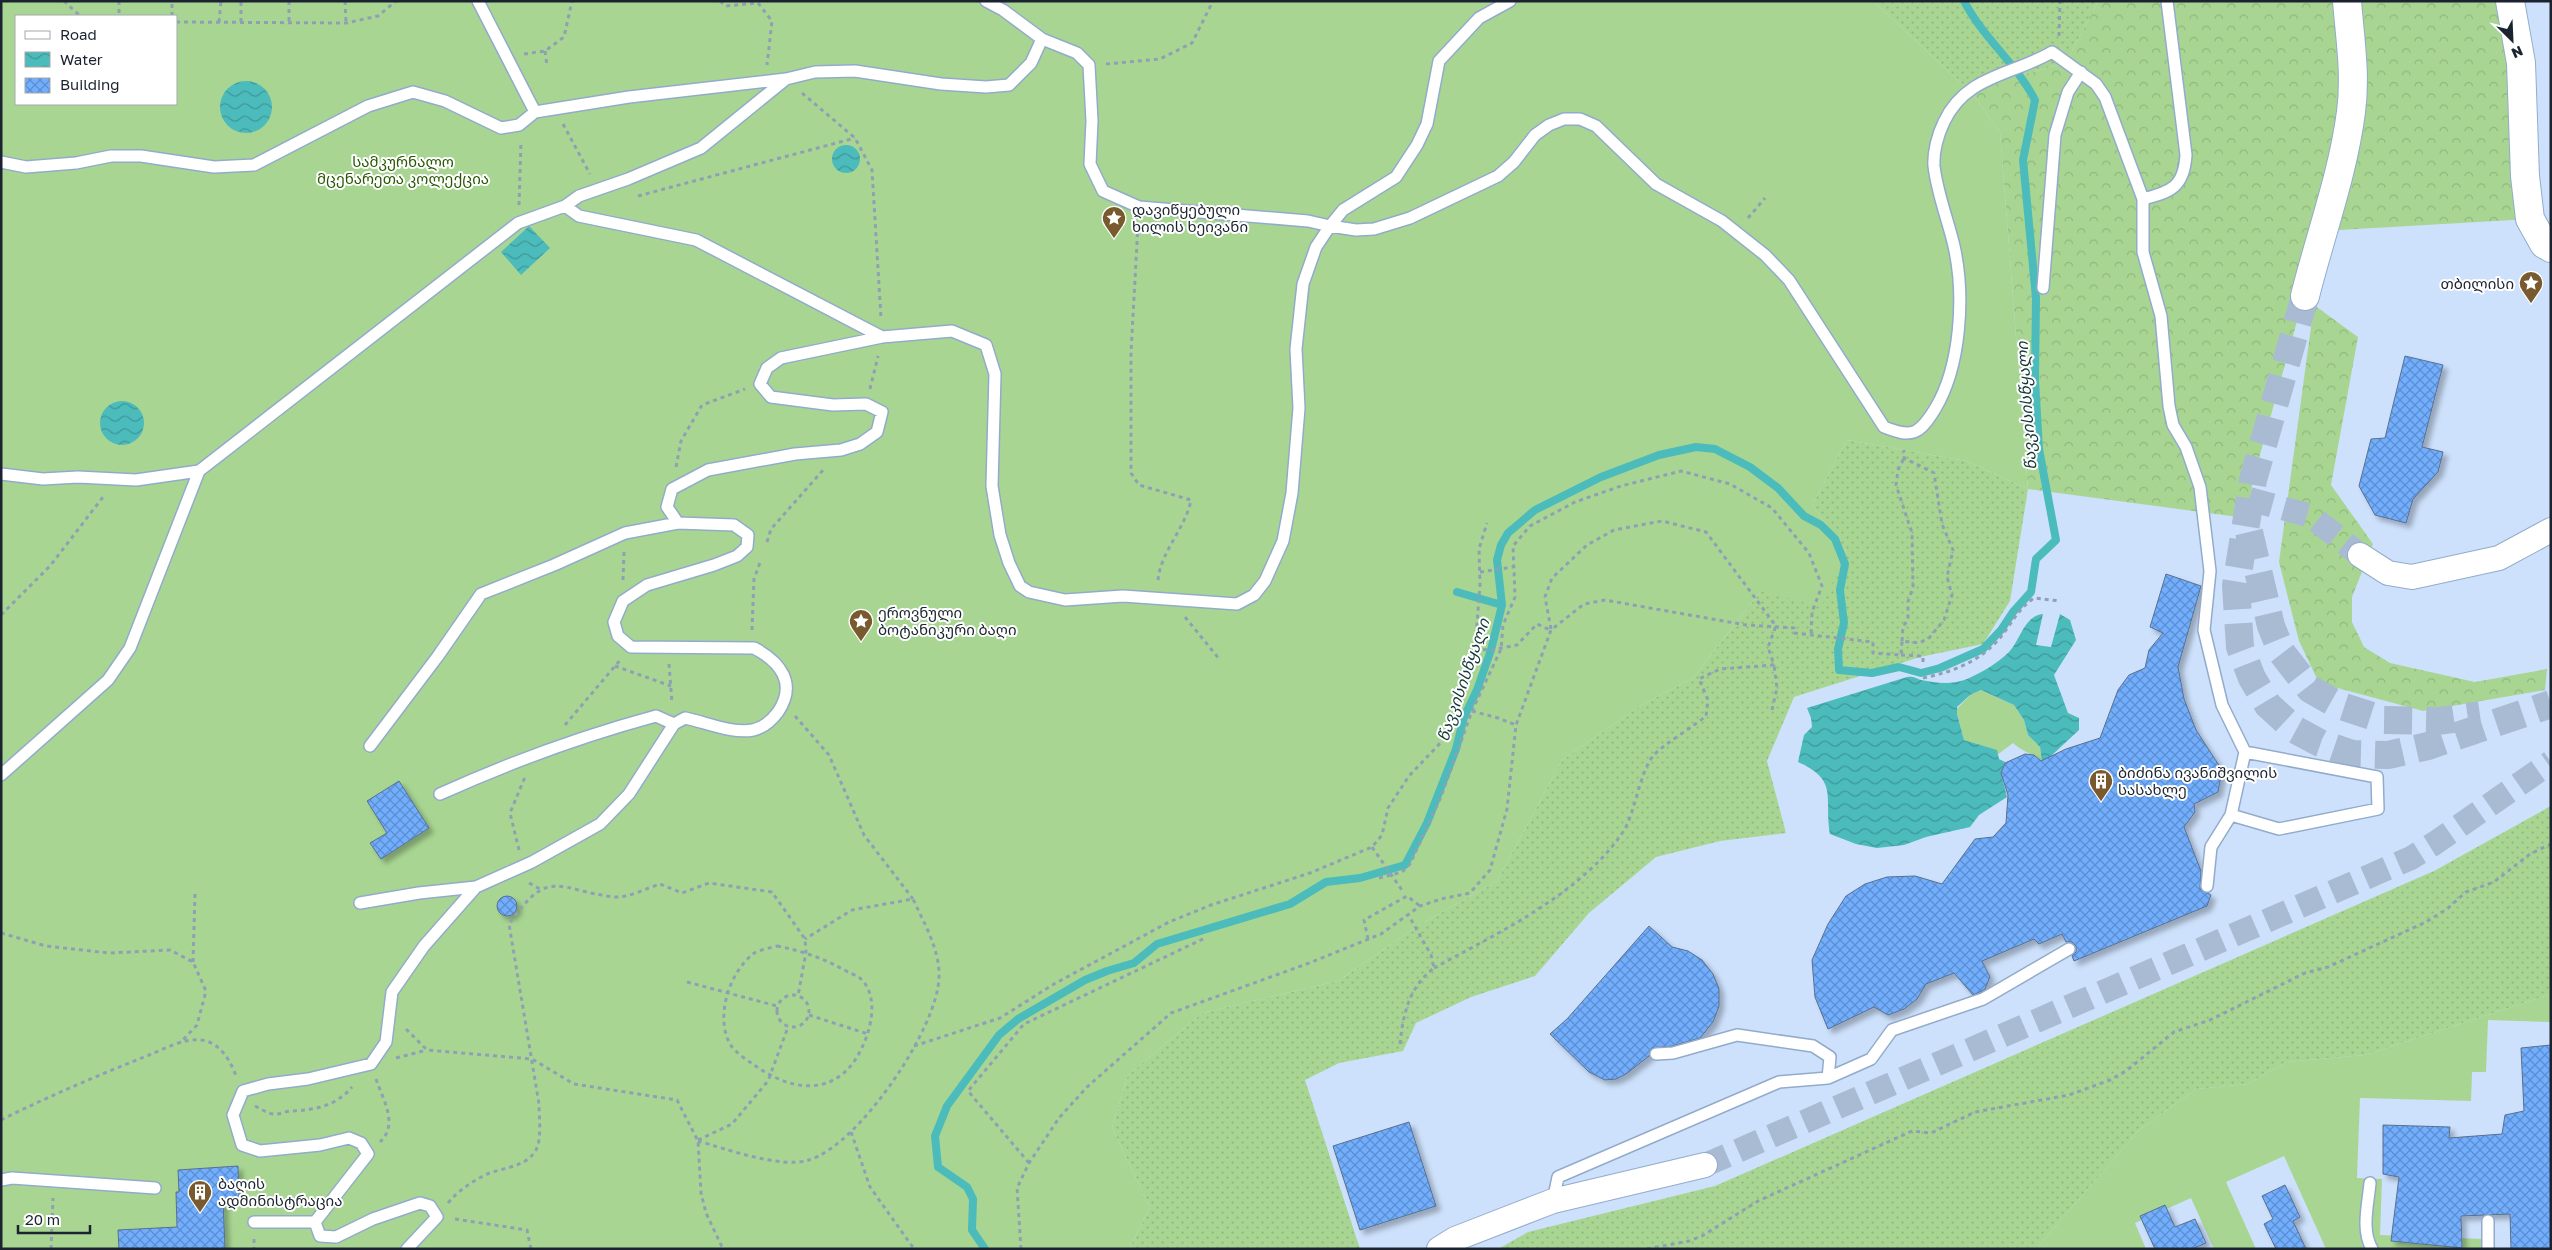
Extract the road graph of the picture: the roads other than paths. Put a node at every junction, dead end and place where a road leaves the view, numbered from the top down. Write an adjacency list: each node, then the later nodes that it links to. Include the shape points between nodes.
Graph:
1 (478, 1): 10 (lane)
2 (986, 1): 7 (lane)
3 (1510, 1): 14 (lane, via 1479,18 1439,60 1427,124 1418,145 1396,177 1343,210)
4 (2167, 1): 12 (lane, via 2185,169 2181,179 2167,193)
5 (2347, 1): 17 (main road, via 2353,62 2351,111)
6 (2510, 1): 15 (main road, via 2520,63 2530,219 2544,244)
7 (1042, 39): 9 (lane, via 1031,63 1009,85 941,84 855,71 815,72); 14 (lane, via 1077,54 1089,66 1090,164 1103,191 1138,207 1308,221)
8 (2080, 72): 12 (lane, via 2096,84 2105,98); 14 (lane, via 2052,52 1973,86 1944,122 1934,163 1954,249 1959,299 1958,337 1948,378 1937,405 1916,433 1903,435 1884,427 1875,417 1863,391 1832,350 1789,280 1765,255 1722,221 1656,184 1596,126 1580,119 1549,125 1498,176 1426,211 1374,229); 16 (lane, via 2068,92 2055,135)
9 (786, 79): 10 (lane, via 629,97); 13 (lane, via 701,148 579,196)
10 (535, 112): 11 (lane, via 519,124 501,128 445,101 413,92 368,106 254,165 214,167 141,156 111,156 76,164 26,167)
11 (1, 162)
12 (2143, 199): 26 (lane, via 2143,252 2161,316 2169,406 2173,425 2186,447 2200,487 2210,571 2204,630 2222,705)
13 (565, 206): 18 (lane, via 579,216 696,240); 19 (lane, via 518,223)
14 (1330, 226): 18 (lane, via 1316,247 1303,284 1296,349 1299,408 1292,493 1283,541 1265,581 1254,595 1237,604 1123,596 1065,600 1029,592 1020,586 1000,535 992,486 995,374 986,345 952,331)
15 (2551, 248)
16 (2043, 288)
17 (2304, 296)
18 (882, 337): 21 (lane, via 781,358 767,368 760,384 771,397 833,406 866,404 882,412 877,432 860,444 841,450 795,454 708,470 672,489 667,507)
19 (199, 471): 20 (lane, via 136,480 43,479); 27 (lane, via 130,648 108,680)
20 (1, 474)
21 (678, 523): 24 (lane, via 734,525 748,535 747,547 737,556 714,565 647,585 623,601 614,622 618,636 631,647 754,648 778,666 788,688 784,704 772,721 754,730 722,727 685,718); 25 (lane, via 625,532 480,594)
22 (2551, 530): 23 (street, via 2499,558 2412,577 2388,573)
23 (2360, 555)
24 (674, 724): 28 (lane, via 656,716 592,734); 31 (lane, via 629,794 600,824 532,862)
25 (370, 746)
26 (2245, 752): 29 (lane); 29 (lane, via 2377,777 2378,809 2279,829)
27 (1, 774)
28 (440, 794)
29 (2231, 815): 30 (lane, via 2211,847)
30 (2207, 886)
31 (476, 887): 32 (lane); 43 (lane, via 424,946 392,992 386,1042 371,1064 308,1080 268,1084 243,1091 233,1115 242,1145 260,1151 320,1145 349,1138 361,1142 368,1154)
32 (360, 903)
33 (2069, 949): 35 (lane, via 1983,999 1892,1030 1871,1059)
34 (1656, 1054): 35 (lane, via 1673,1053 1737,1035 1755,1037 1813,1046 1830,1057)
35 (1828, 1078): 40 (lane, via 1779,1082 1558,1177)
36 (1705, 1165): 40 (street)
37 (1, 1180): 39 (lane, via 12,1178)
38 (2370, 1183): 46 (lane, via 2366,1228)
39 (155, 1188)
40 (1553, 1201): 45 (street, via 1455,1239)
41 (2488, 1221): 47 (lane)
42 (254, 1222): 43 (lane)
43 (314, 1222): 44 (lane, via 320,1236 336,1237 373,1219 420,1203 430,1206 437,1217)
44 (407, 1249)
45 (1439, 1249)
46 (2372, 1249)
47 (2488, 1249)

